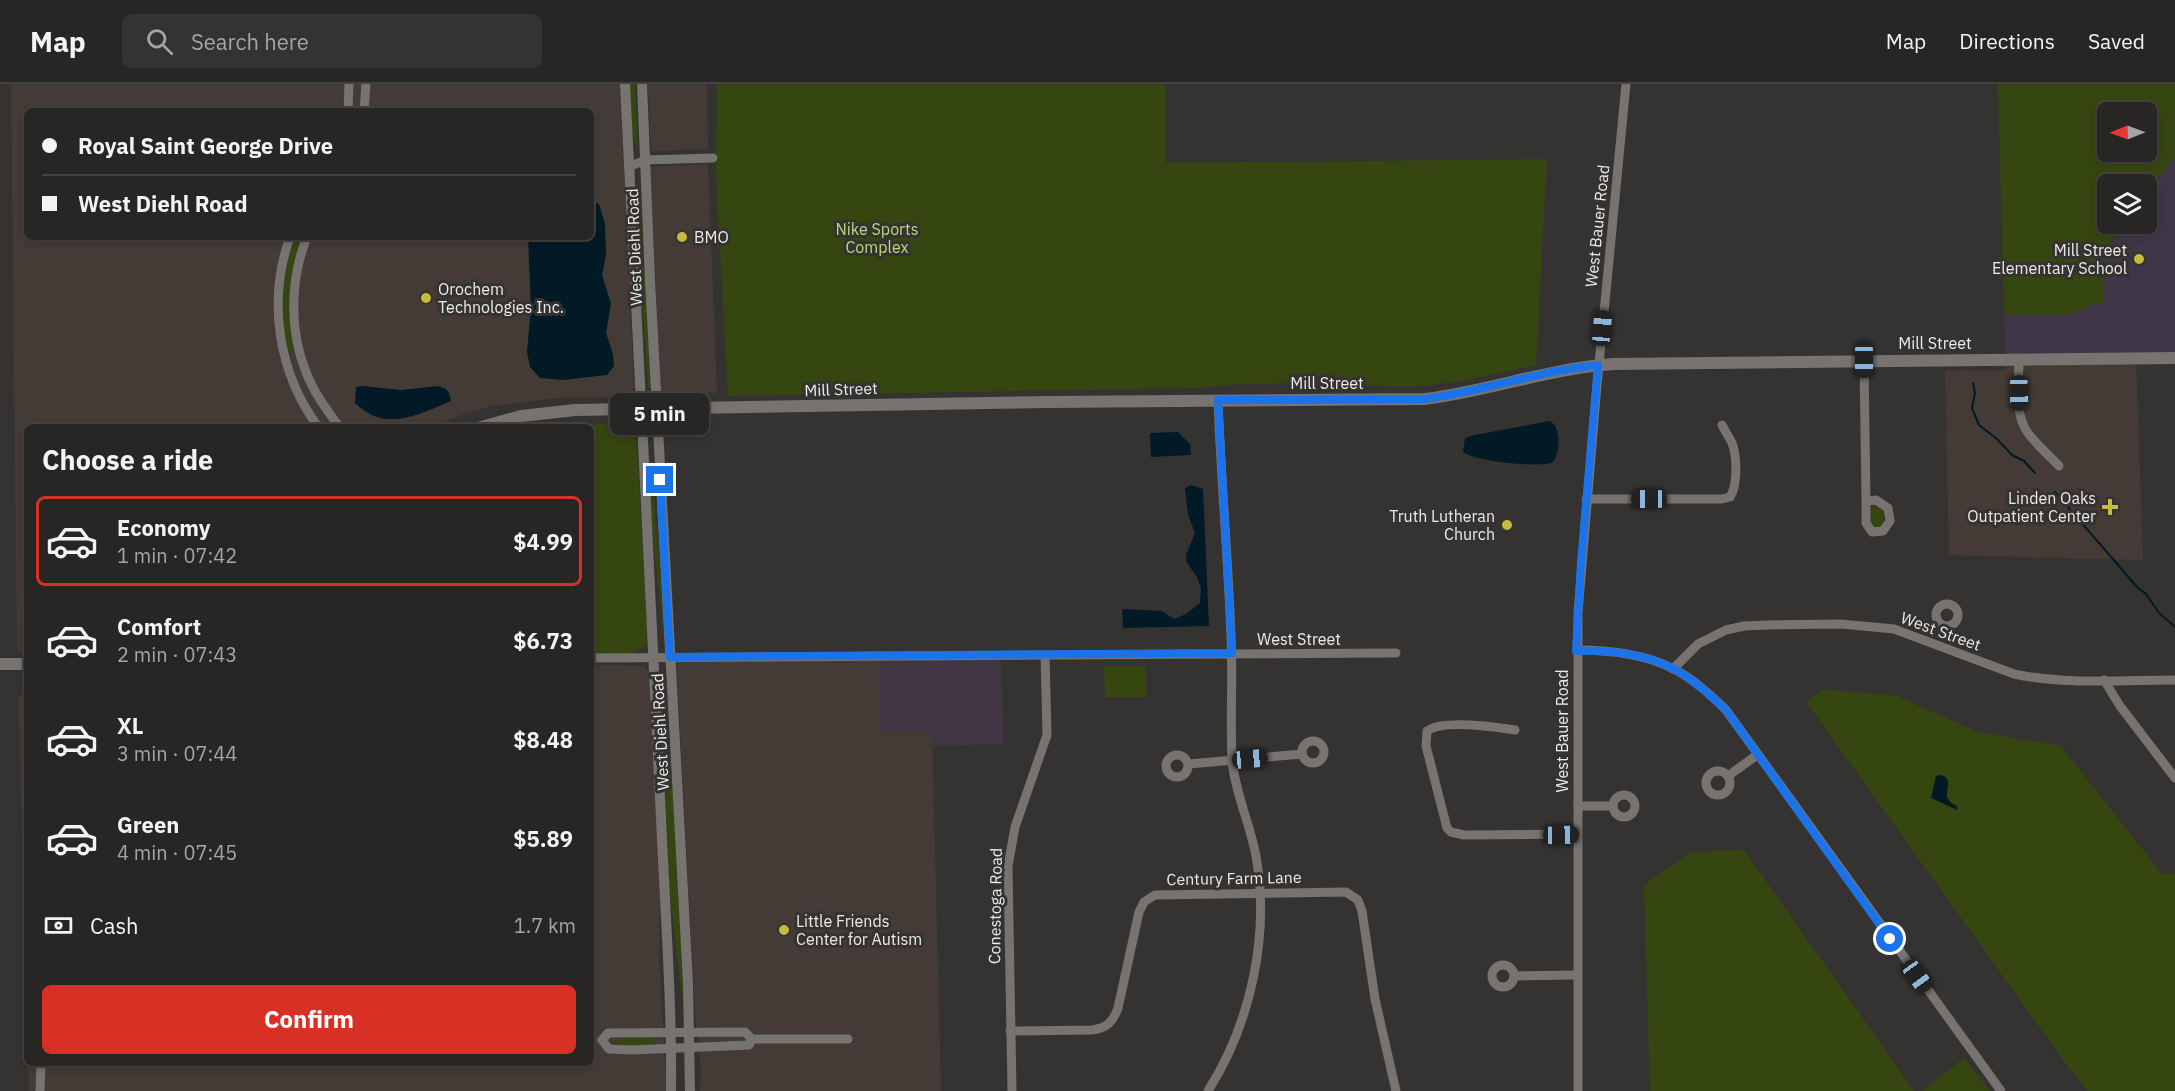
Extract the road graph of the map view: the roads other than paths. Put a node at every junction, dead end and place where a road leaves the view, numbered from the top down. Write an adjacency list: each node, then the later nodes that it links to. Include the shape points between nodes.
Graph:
1 (349, 84): 6 (street)
2 (366, 84): 7 (street)
3 (626, 84): 10 (street, West Diehl Road)
4 (642, 84): 9 (street, West Diehl Road)
5 (1626, 84): 16 (street, West Bauer Road)
6 (348, 108)
7 (364, 108)
8 (713, 158): 9 (street)
9 (645, 160): 10 (street); 19 (street, West Diehl Road)
10 (629, 167): 18 (street, West Diehl Road)
11 (289, 240): 20 (street, via 279,279 279,333 291,379)
12 (306, 240): 21 (street, via 294,299 299,350 306,373)
13 (2175, 358): 14 (main road, Mill Street)
14 (2019, 359): 15 (main road, Mill Street); 24 (street, via 2022,422)
15 (1864, 360): 16 (main road, Mill Street); 26 (street)
16 (1598, 365): 17 (main road, Mill Street, via 1425,399); 25 (street, West Bauer Road)
17 (1218, 400): 19 (main road, Mill Street); 30 (street)
18 (640, 410): 19 (main road, Mill Street); 22 (main road, Mill Street, via 549,412); 35 (street, West Diehl Road)
19 (657, 410): 33 (street, West Diehl Road)
20 (316, 424)
21 (337, 424)
22 (491, 424)
23 (1722, 425): 25 (street, via 1735,458 1730,497)
24 (2059, 466)
25 (1586, 499): 29 (street, West Bauer Road)
26 (1866, 501)
27 (1941, 624): 28 (street)
28 (1933, 642): 38 (street, West Street, via 1894,629 1856,625 1744,626 1705,639); 39 (street, West Street, via 2014,674)
29 (1576, 651): 38 (street, via 1616,652); 48 (street, West Bauer Road)
30 (1232, 653): 31 (street, West Street); 32 (street, West Street); 44 (street)
31 (1396, 653)
32 (1045, 655): 33 (street, West Street); 54 (street, Conestoga Road, via 1047,735 1015,827 1008,866)
33 (670, 657): 35 (street, West Street); 56 (street, West Diehl Road)
34 (594, 658): 35 (street, West Street)
35 (654, 658): 55 (street, West Diehl Road)
36 (0, 664): 37 (main road)
37 (24, 664)
38 (1673, 669): 43 (street, via 1726,710)
39 (2104, 680): 40 (street, West Street); 47 (street)
40 (2175, 680)
41 (1515, 730): 50 (street, via 1437,725 1427,731 1426,746 1447,828 1464,835)
42 (1302, 754): 44 (street)
43 (1757, 755): 46 (street); 71 (street)
44 (1232, 761): 45 (street); 51 (street, via 1252,838)
45 (1189, 764)
46 (1728, 776)
47 (2175, 778)
48 (1578, 806): 49 (street); 50 (street, West Bauer Road)
49 (1613, 806)
50 (1578, 834): 52 (street, West Bauer Road)
51 (1260, 893): 54 (street, Century Farm Lane, via 1163,894 1149,898 1141,905 1113,1021 1092,1030); 68 (street, via 1259,940 1245,1009 1229,1053); 69 (street, Century Farm Lane, via 1340,892 1358,900)
52 (1577, 975): 53 (street); 70 (street, West Bauer Road)
53 (1514, 976)
54 (1010, 1031): 67 (street, Conestoga Road)
55 (671, 1032): 56 (street); 60 (street, via 608,1033); 62 (street, West Diehl Road)
56 (690, 1033): 57 (street, via 745,1032); 61 (street, West Diehl Road)
57 (752, 1039): 58 (street); 61 (street, via 749,1045)
58 (848, 1039)
59 (594, 1040): 60 (street)
60 (602, 1040): 62 (street, via 609,1049)
61 (690, 1047): 62 (street); 66 (street, West Diehl Road)
62 (671, 1048): 65 (street, West Diehl Road)
63 (41, 1066): 64 (street)
64 (40, 1091)
65 (671, 1091)
66 (690, 1091)
67 (1012, 1091)
68 (1208, 1091)
69 (1396, 1091)
70 (1578, 1091)
71 (2001, 1091)

